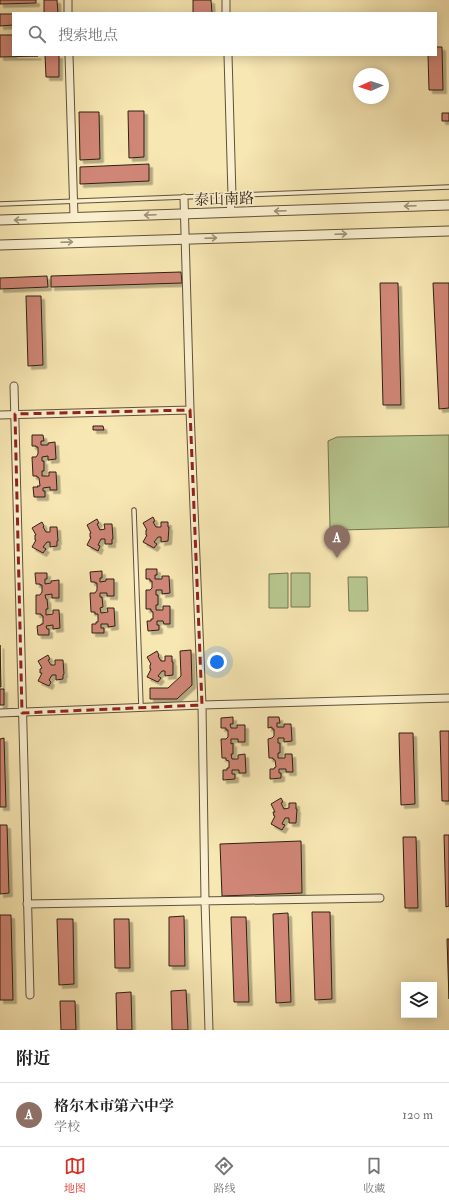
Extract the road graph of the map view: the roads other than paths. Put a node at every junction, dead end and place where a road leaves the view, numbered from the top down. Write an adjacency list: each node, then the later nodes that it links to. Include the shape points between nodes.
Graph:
1 (68, 0): 3 (street)
2 (226, 0): 4 (street)
3 (68, 12)
4 (226, 12)
5 (69, 56): 10 (street)
6 (228, 56): 8 (street)
7 (449, 187): 8 (lane)
8 (232, 196): 9 (lane); 13 (street)
9 (184, 198): 10 (lane); 14 (street)
10 (73, 202): 11 (lane); 15 (street)
11 (0, 204)
12 (449, 205): 13 (street, 泰山南路, one-way to 13)
13 (230, 212): 14 (street, 泰山南路)
14 (184, 214): 15 (street, 泰山南路, one-way to 15); 18 (street)
15 (74, 217): 16 (street, 泰山南路, one-way to 16)
16 (0, 220)
17 (449, 231): 18 (street, one-way to 17)
18 (185, 239): 19 (street, one-way to 18); 21 (street)
19 (0, 244)
20 (14, 386): 22 (street)
21 (190, 410): 22 (street); 26 (street)
22 (15, 414): 23 (street); 29 (street)
23 (0, 415)
24 (134, 510): 27 (lane)
25 (449, 698): 26 (street)
26 (202, 705): 27 (street); 31 (street)
27 (141, 708): 29 (street)
28 (0, 713): 29 (street)
29 (22, 713): 32 (street)
30 (380, 898): 31 (street)
31 (205, 901): 32 (street); 34 (street)
32 (27, 904): 33 (street)
33 (30, 995)
34 (209, 1030)

